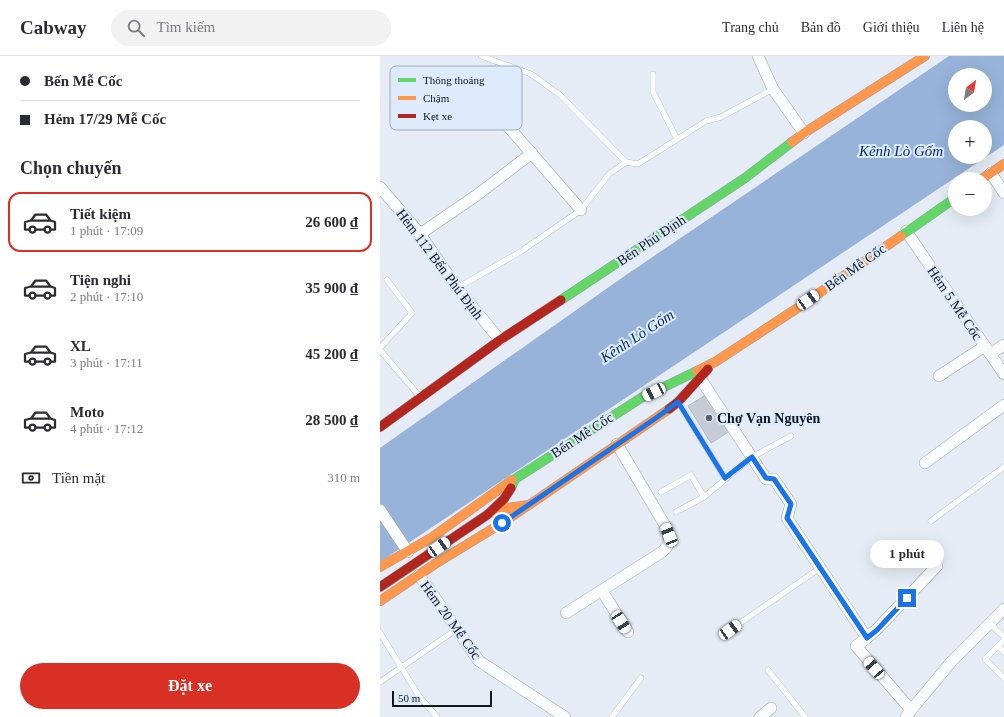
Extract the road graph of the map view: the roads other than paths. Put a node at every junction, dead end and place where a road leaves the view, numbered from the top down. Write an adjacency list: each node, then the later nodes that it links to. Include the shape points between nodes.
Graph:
1 (481, 56): 4 (lane)
2 (758, 56): 7 (street)
3 (925, 56): 9 (street, Bến Phú Định)
4 (509, 66)
5 (522, 70): 12 (lane, via 532,74 560,95)
6 (653, 74): 10 (lane, via 653,92)
7 (773, 89): 9 (street); 10 (lane, via 706,121)
8 (511, 130): 11 (street)
9 (804, 133): 24 (street, Bến Phú Định, via 745,178)
10 (677, 139): 12 (lane, via 638,164)
11 (532, 153): 19 (street); 21 (street)
12 (626, 162): 19 (lane, via 609,174)
13 (1004, 164): 14 (street)
14 (992, 172)
15 (992, 182): 17 (street)
16 (380, 187): 21 (street, Hẻm 112 Bến Phú Định)
17 (1004, 193)
18 (948, 203): 20 (street, Bến Mễ Cốc)
19 (581, 210): 23 (lane, via 520,252)
20 (906, 231): 27 (street, Hẻm 5 Mễ Cốc); 28 (street, Bến Mễ Cốc, via 796,309)
21 (420, 234): 23 (street, Hẻm 112 Bến Phú Định)
22 (387, 280): 26 (lane, via 412,313)
23 (457, 288): 24 (street, Hẻm 112 Bến Phú Định)
24 (500, 340): 32 (street, Bến Phú Định)
25 (1004, 345): 27 (street)
26 (380, 349): 32 (lane)
27 (988, 350): 29 (street, Hẻm 5 Mễ Cốc); 30 (street)
28 (715, 362): 31 (street, Bến Mễ Cốc); 33 (street, Bến Mễ Cốc)
29 (1004, 374)
30 (939, 376)
31 (700, 378): 34 (street, Bến Mễ Cốc); 40 (street)
32 (420, 397): 37 (street, Bến Phú Định)
33 (641, 398): 36 (street); 44 (street, Bến Mễ Cốc)
34 (678, 402): 36 (street, Bến Mễ Cốc); 43 (lane)
35 (1004, 405): 41 (street)
36 (652, 413): 39 (street, Bến Mễ Cốc)
37 (380, 427)
38 (791, 436): 40 (lane)
39 (617, 444): 47 (street, Bến Mễ Cốc); 58 (street, via 666,527 670,541 662,552)
40 (752, 457): 43 (lane); 55 (street, via 766,478 774,479 791,504 787,518)
41 (925, 463)
42 (1004, 467): 51 (lane)
43 (725, 478): 46 (lane)
44 (515, 479): 50 (street, Bến Mễ Cốc, via 504,499); 52 (street, Bến Mễ Cốc)
45 (661, 492): 46 (lane, via 691,475)
46 (704, 497): 49 (lane)
47 (529, 505): 50 (street, Bến Mễ Cốc, via 506,508); 56 (street, Bến Mễ Cốc)
48 (380, 510): 52 (street)
49 (676, 512)
50 (487, 515): 57 (street)
51 (931, 521)
52 (407, 550): 54 (street, Bến Mễ Cốc)
53 (937, 566): 68 (street)
54 (380, 567)
55 (820, 568): 64 (lane); 68 (street)
56 (419, 575): 59 (street, Bến Mễ Cốc); 63 (street, Hẻm 20 Mễ Cốc)
57 (380, 587)
58 (602, 591): 61 (street); 65 (street)
59 (380, 601)
60 (1004, 609): 62 (street)
61 (566, 613)
62 (989, 624): 67 (lane); 78 (street, via 952,661)
63 (457, 629): 72 (lane); 80 (street, Hẻm 20 Mễ Cốc, via 479,661)
64 (730, 630)
65 (628, 632)
66 (380, 633): 72 (lane)
67 (1004, 637)
68 (867, 638): 78 (street, via 856,646)
69 (1004, 640): 70 (lane)
70 (998, 646): 71 (lane); 75 (lane, via 984,660)
71 (1004, 652)
72 (401, 668): 76 (lane); 79 (lane)
73 (768, 670): 83 (lane)
74 (641, 678): 81 (lane)
75 (1004, 678)
76 (380, 682)
77 (771, 708): 82 (street)
78 (908, 714)
79 (436, 717)
80 (565, 717)
81 (612, 717)
82 (760, 717)
83 (805, 717)

